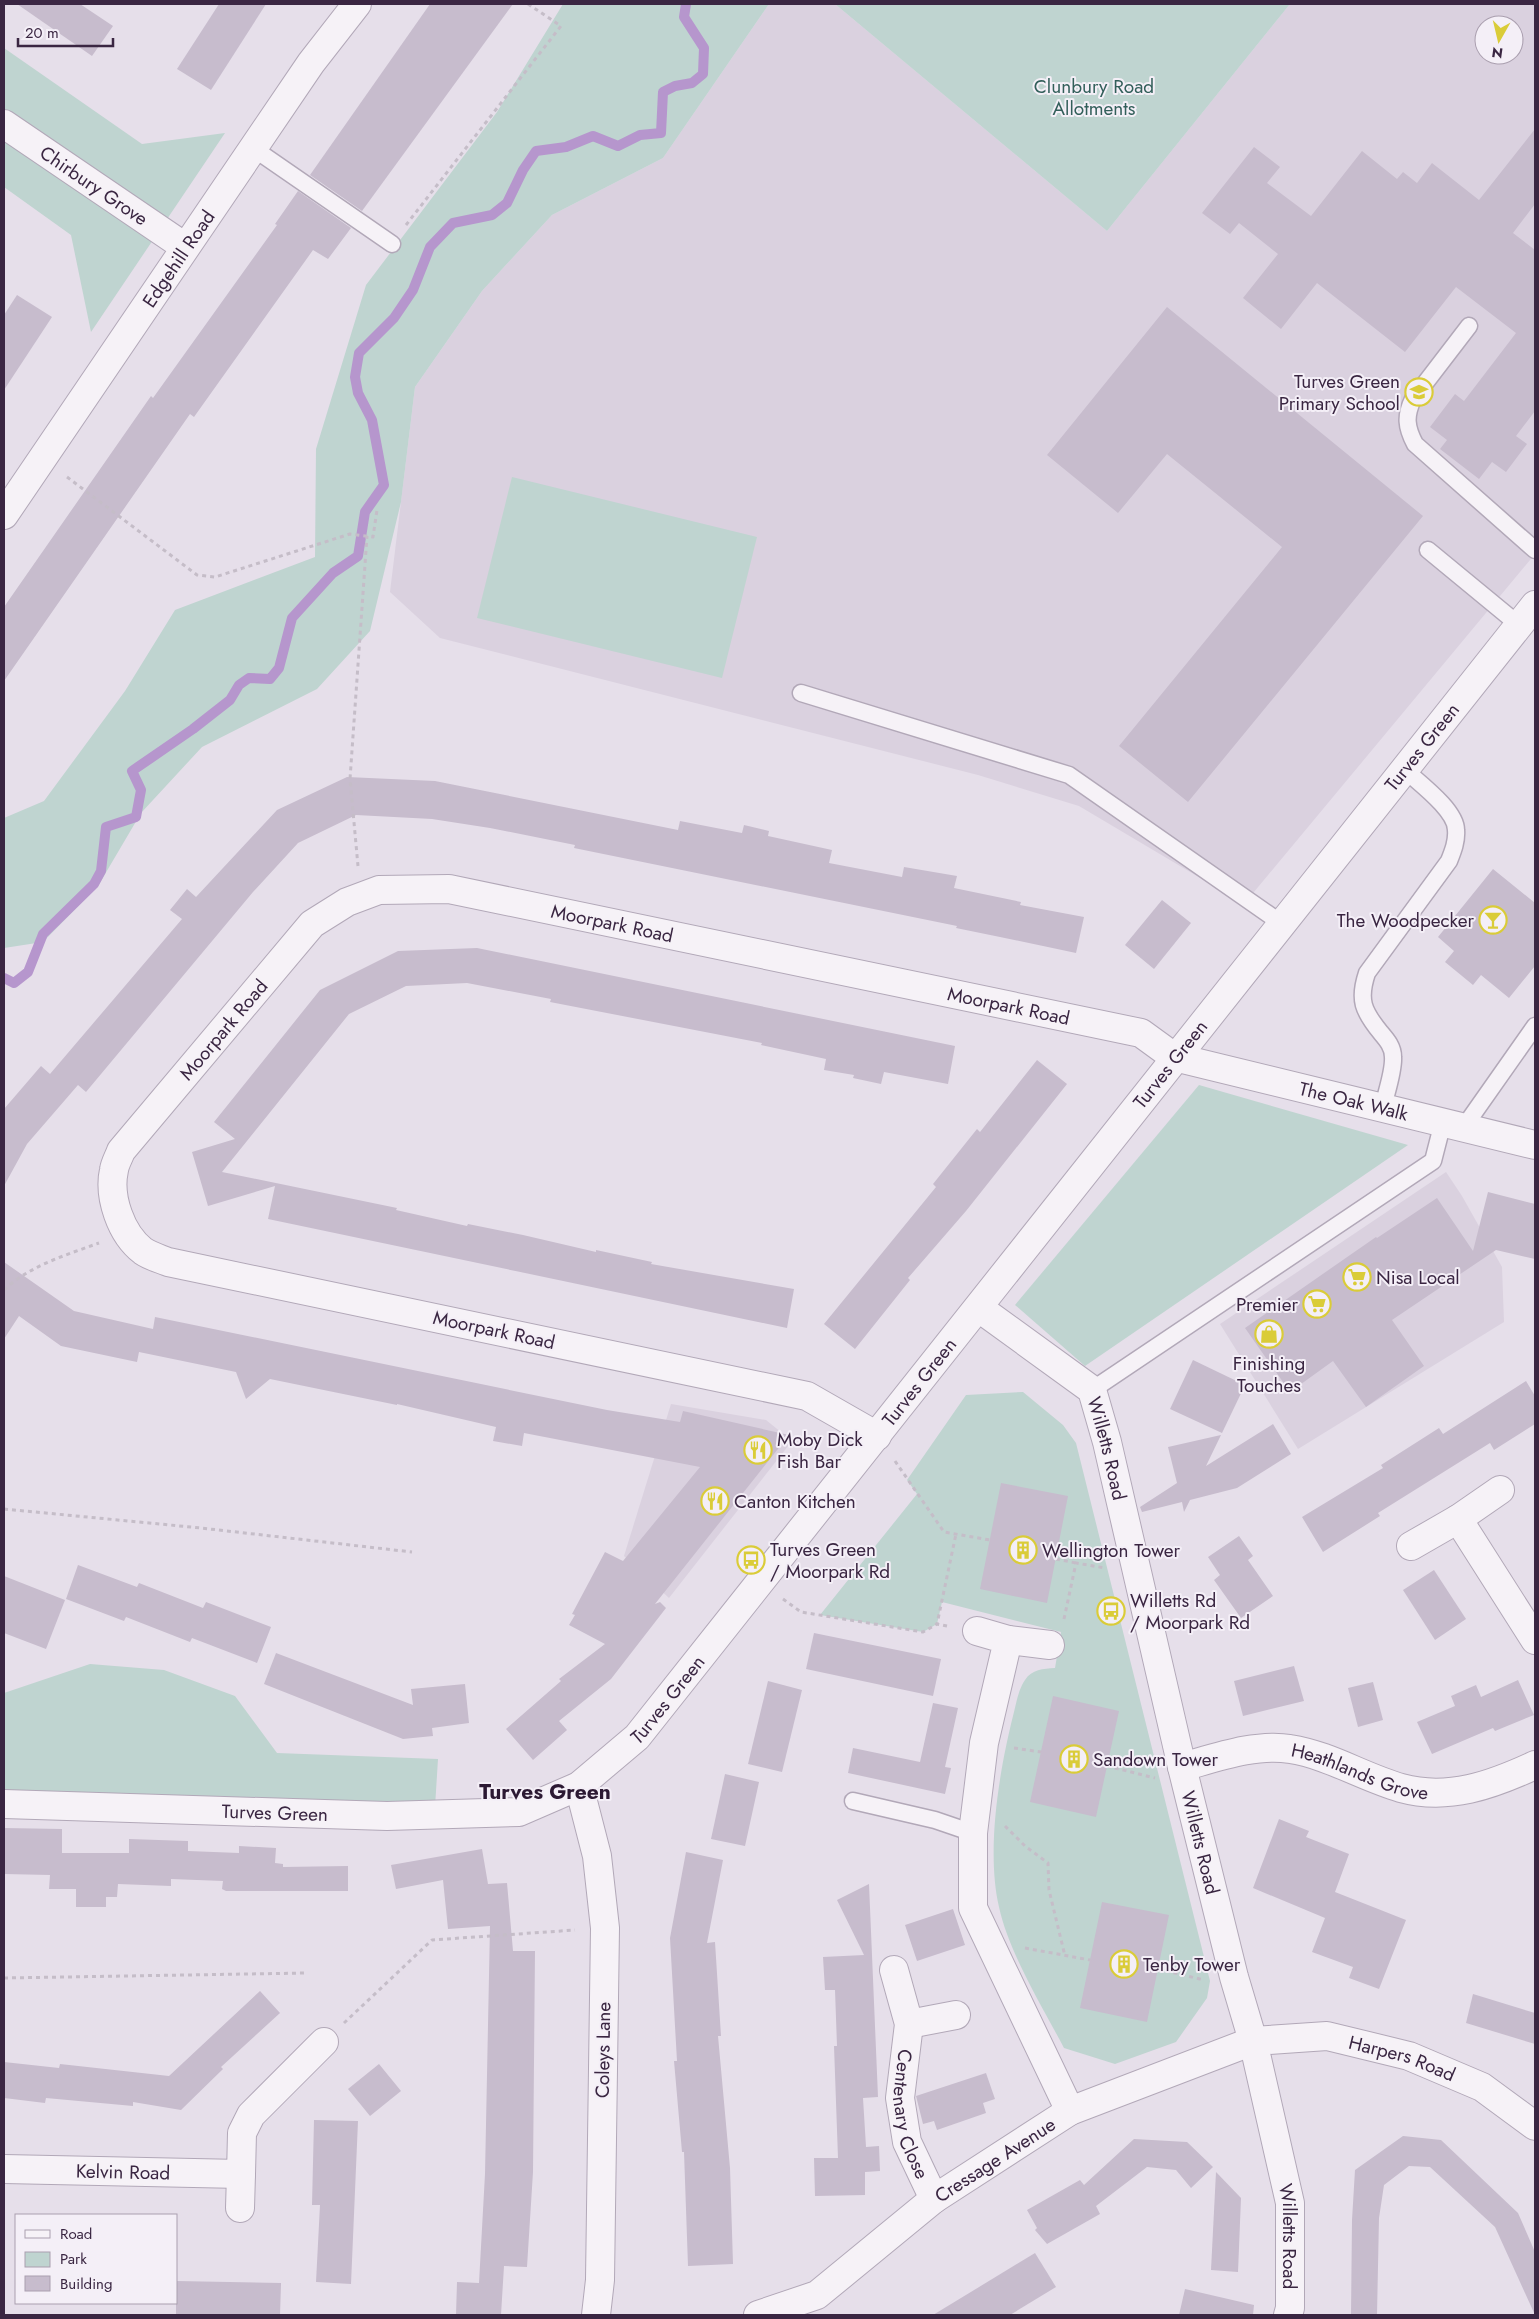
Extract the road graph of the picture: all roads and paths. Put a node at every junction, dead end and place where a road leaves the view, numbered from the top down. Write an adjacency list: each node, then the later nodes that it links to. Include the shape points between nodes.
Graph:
1 (357, 4): 4 (street, Edgehill Road, via 311,63)
2 (528, 4): 5 (path, via 561,26)
3 (4, 124): 6 (street, Chirbury Grove)
4 (254, 148): 5 (lane); 6 (street, Edgehill Road)
5 (392, 244)
6 (185, 247): 8 (street, Edgehill Road)
7 (1469, 326): 13 (lane, via 1413,399 1406,412 1407,429 1415,444)
8 (43, 458): 10 (street, Edgehill Road); 11 (path, via 197,575 215,577 350,534)
9 (377, 510): 11 (path, via 373,537)
10 (4, 515)
11 (367, 536): 17 (path, via 350,779)
12 (1428, 550): 14 (lane)
13 (1535, 550)
14 (1527, 615): 16 (street, Turves Green)
15 (801, 693): 18 (lane, via 1069,775)
16 (1404, 769): 18 (street, Turves Green); 21 (lane, via 1453,817 1457,829 1449,861 1366,972 1361,990 1368,1017 1390,1043 1393,1057)
17 (361, 896): 20 (street, Moorpark Road, via 379,890 449,889 1141,1033); 24 (street, Moorpark Road, via 312,924 121,1151 114,1169 112,1192 118,1215)
18 (1281, 923): 20 (street, Turves Green)
19 (1535, 1026): 22 (lane)
20 (1174, 1057): 21 (street, The Oak Walk); 26 (street, Turves Green)
21 (1383, 1107): 22 (street, The Oak Walk)
22 (1454, 1124): 23 (street, The Oak Walk); 27 (lane, via 1434,1161)
23 (1535, 1145)
24 (128, 1234): 25 (path, via 63,1256 16,1279); 28 (street, Moorpark Road, via 144,1252 168,1262 807,1396)
25 (4, 1290)
26 (979, 1308): 27 (street, Willetts Road); 28 (street, Turves Green)
27 (1092, 1390): 37 (street, Willetts Road)
28 (877, 1436): 32 (path, via 944,1532); 39 (street, Turves Green)
29 (1500, 1490): 31 (street)
30 (4, 1509): 35 (path)
31 (1458, 1519): 34 (street); 43 (street)
32 (956, 1534): 33 (path); 40 (path)
33 (990, 1540)
34 (1411, 1546)
35 (412, 1552)
36 (1056, 1559): 38 (path)
37 (1136, 1561): 38 (path, via 1108,1569); 47 (street, Willetts Road)
38 (1076, 1563): 44 (path, via 1062,1632)
39 (761, 1582): 40 (path, via 801,1612 924,1632); 48 (street, Turves Green, via 637,1737)
40 (937, 1624): 41 (path)
41 (977, 1631): 42 (street)
42 (1008, 1640): 44 (street); 49 (street, via 984,1743)
43 (1535, 1640)
44 (1050, 1645)
45 (1535, 1765): 47 (street, Heathlands Grove, via 1477,1788 1438,1794 1401,1788 1323,1757 1288,1748 1249,1750)
46 (1107, 1766): 47 (path, via 1159,1779)
47 (1182, 1767): 60 (street, Willetts Road)
48 (579, 1786): 51 (street, Turves Green, via 519,1812 444,1815); 53 (street, Coleys Lane, via 597,1856)
49 (977, 1799): 52 (street); 55 (path, via 1025,1846 1048,1863 1049,1890)
50 (853, 1801): 52 (lane, via 935,1820)
51 (4, 1804)
52 (973, 1833): 54 (street, via 973,1908)
53 (605, 1928): 65 (path, via 432,1940); 72 (street, Coleys Lane, via 600,2280)
54 (988, 1942): 55 (path); 66 (street)
55 (1065, 1956): 56 (path)
56 (1090, 1960)
57 (1158, 1969): 60 (path, via 1210,1981)
58 (894, 1970): 63 (street, Centenary Close)
59 (307, 1973): 61 (path)
60 (1234, 1977): 64 (street, Willetts Road)
61 (4, 1978)
62 (956, 2015): 63 (street, Centenary Close)
63 (909, 2024): 70 (street, Centenary Close, via 900,2098 907,2142)
64 (1253, 2041): 66 (street, Cressage Avenue); 67 (street, Harpers Road, via 1327,2036 1409,2056 1482,2087); 74 (street, Willetts Road, via 1290,2203)
65 (324, 2042): 69 (street, via 250,2115 242,2133)
66 (1070, 2111): 70 (street, Cressage Avenue)
67 (1535, 2126)
68 (4, 2169): 69 (street, Kelvin Road)
69 (241, 2174): 71 (street)
70 (934, 2199): 73 (street, Cressage Avenue, via 817,2295)
71 (240, 2208)
72 (596, 2315)
73 (758, 2315)
74 (1288, 2315)

